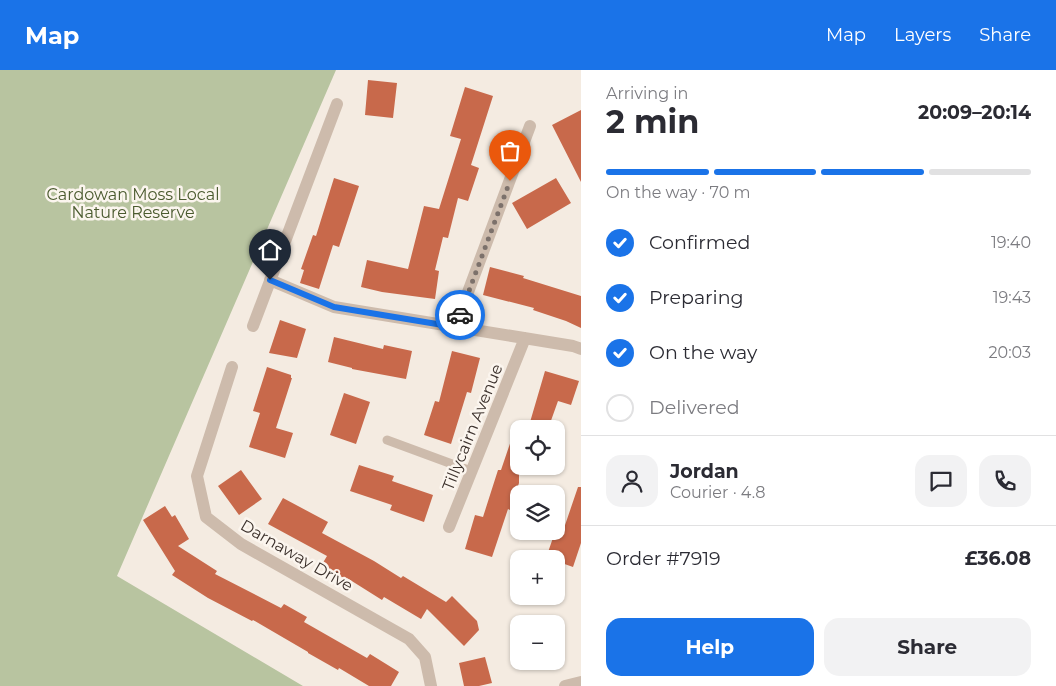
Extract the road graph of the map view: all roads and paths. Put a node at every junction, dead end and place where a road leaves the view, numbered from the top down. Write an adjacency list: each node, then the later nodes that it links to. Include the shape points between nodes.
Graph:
1 (337, 104): 3 (street)
2 (530, 126): 5 (street)
3 (270, 280): 4 (street); 5 (street, via 334,307)
4 (252, 326)
5 (455, 327): 6 (street)
6 (525, 338): 7 (street); 10 (street, Tillycairn Avenue)
7 (581, 349)
8 (232, 367): 13 (street, Darnaway Drive, via 197,476 206,517 241,544 409,639 425,657)
9 (387, 440): 10 (lane)
10 (471, 471): 11 (street, Tillycairn Avenue)
11 (449, 527)
12 (581, 682): 14 (street)
13 (431, 686)
14 (565, 686)

